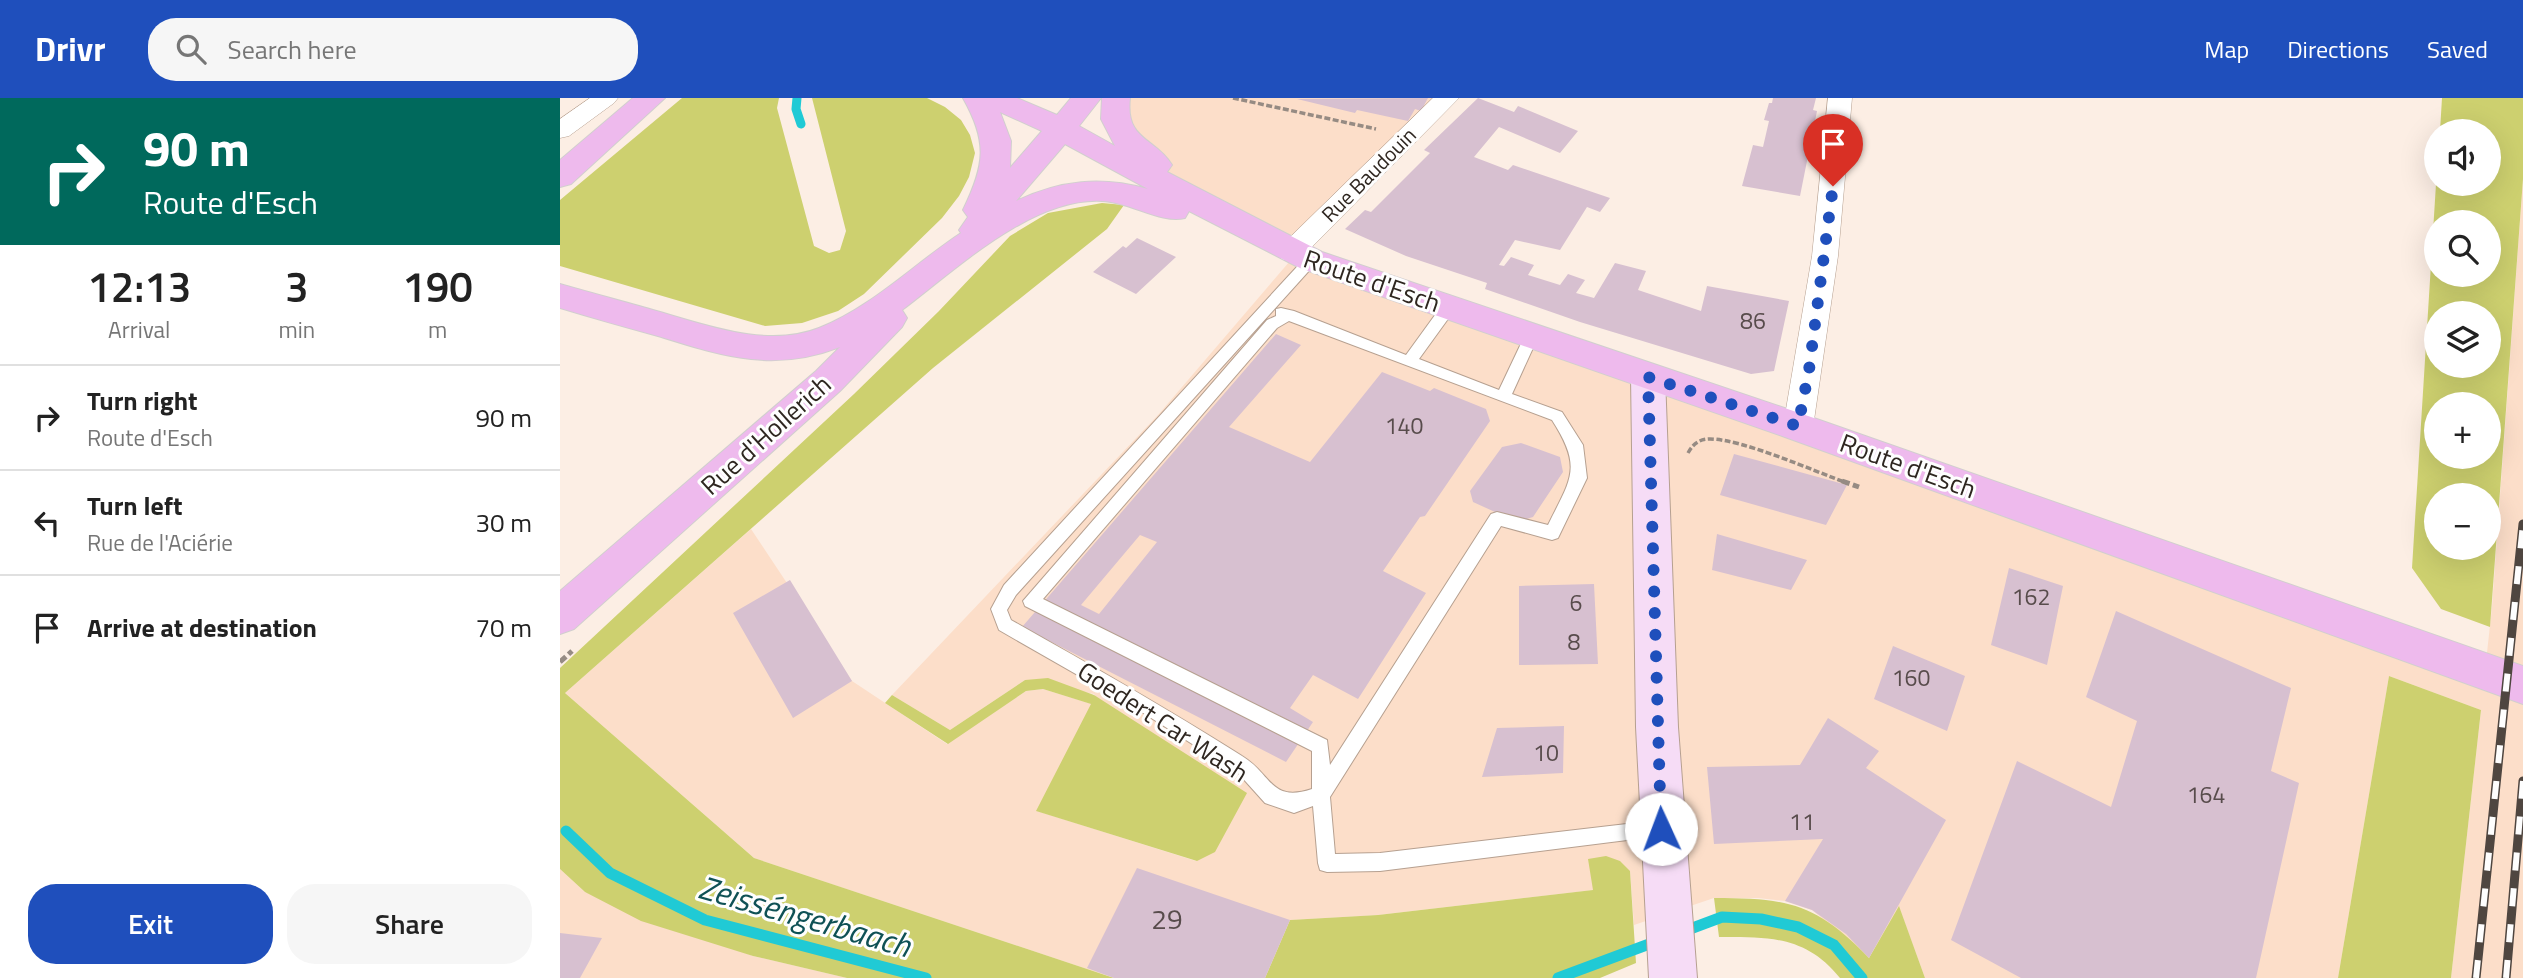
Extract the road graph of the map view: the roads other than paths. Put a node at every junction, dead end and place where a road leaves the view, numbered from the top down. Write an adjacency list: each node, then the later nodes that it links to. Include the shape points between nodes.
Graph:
1 (606, 98): 11 (street)
2 (632, 98): 12 (main road)
3 (651, 98): 13 (main road)
4 (976, 98): 14 (main road, via 990,118 998,159)
5 (991, 98): 10 (main road, Route d'Esch)
6 (1087, 98): 10 (main road)
7 (1116, 98): 15 (main road, Route d'Esch, via 1121,135 1135,150)
8 (1447, 98): 15 (street, Rue Baudouin)
9 (1840, 98): 24 (street, via 1825,256)
10 (1061, 129): 14 (main road); 15 (main road, Route d'Esch)
11 (560, 130)
12 (560, 156)
13 (560, 177)
14 (964, 244): 15 (main road, via 1044,202 1077,191 1101,190 1138,195); 16 (main road, via 889,303 850,327 794,347 752,349); 25 (main road, Rue d'Hollerich, via 828,381)
15 (1301, 256): 17 (lane); 18 (main road, Route d'Esch)
16 (560, 296)
17 (1269, 308): 19 (lane); 27 (lane, Goedert Car Wash, via 1019,580 999,609 1005,625 1244,767 1271,797 1294,804)
18 (1448, 308): 20 (main road, Route d'Esch); 21 (lane)
19 (1289, 316): 21 (lane); 27 (lane, Goedert Car Wash, via 1272,324 1031,601 1321,746)
20 (1531, 337): 22 (main road, Route d'Esch); 23 (lane)
21 (1409, 362): 23 (lane)
22 (1648, 377): 24 (main road, Route d'Esch); 28 (main road)
23 (1503, 397): 27 (lane, via 1557,416 1576,444 1579,478 1552,533 1497,519)
24 (1798, 426): 26 (main road, Route d'Esch)
25 (560, 616)
26 (2523, 685)
27 (1321, 795): 28 (lane, via 1327,863 1380,862)
28 (1661, 829): 29 (main road)
29 (1671, 948)

